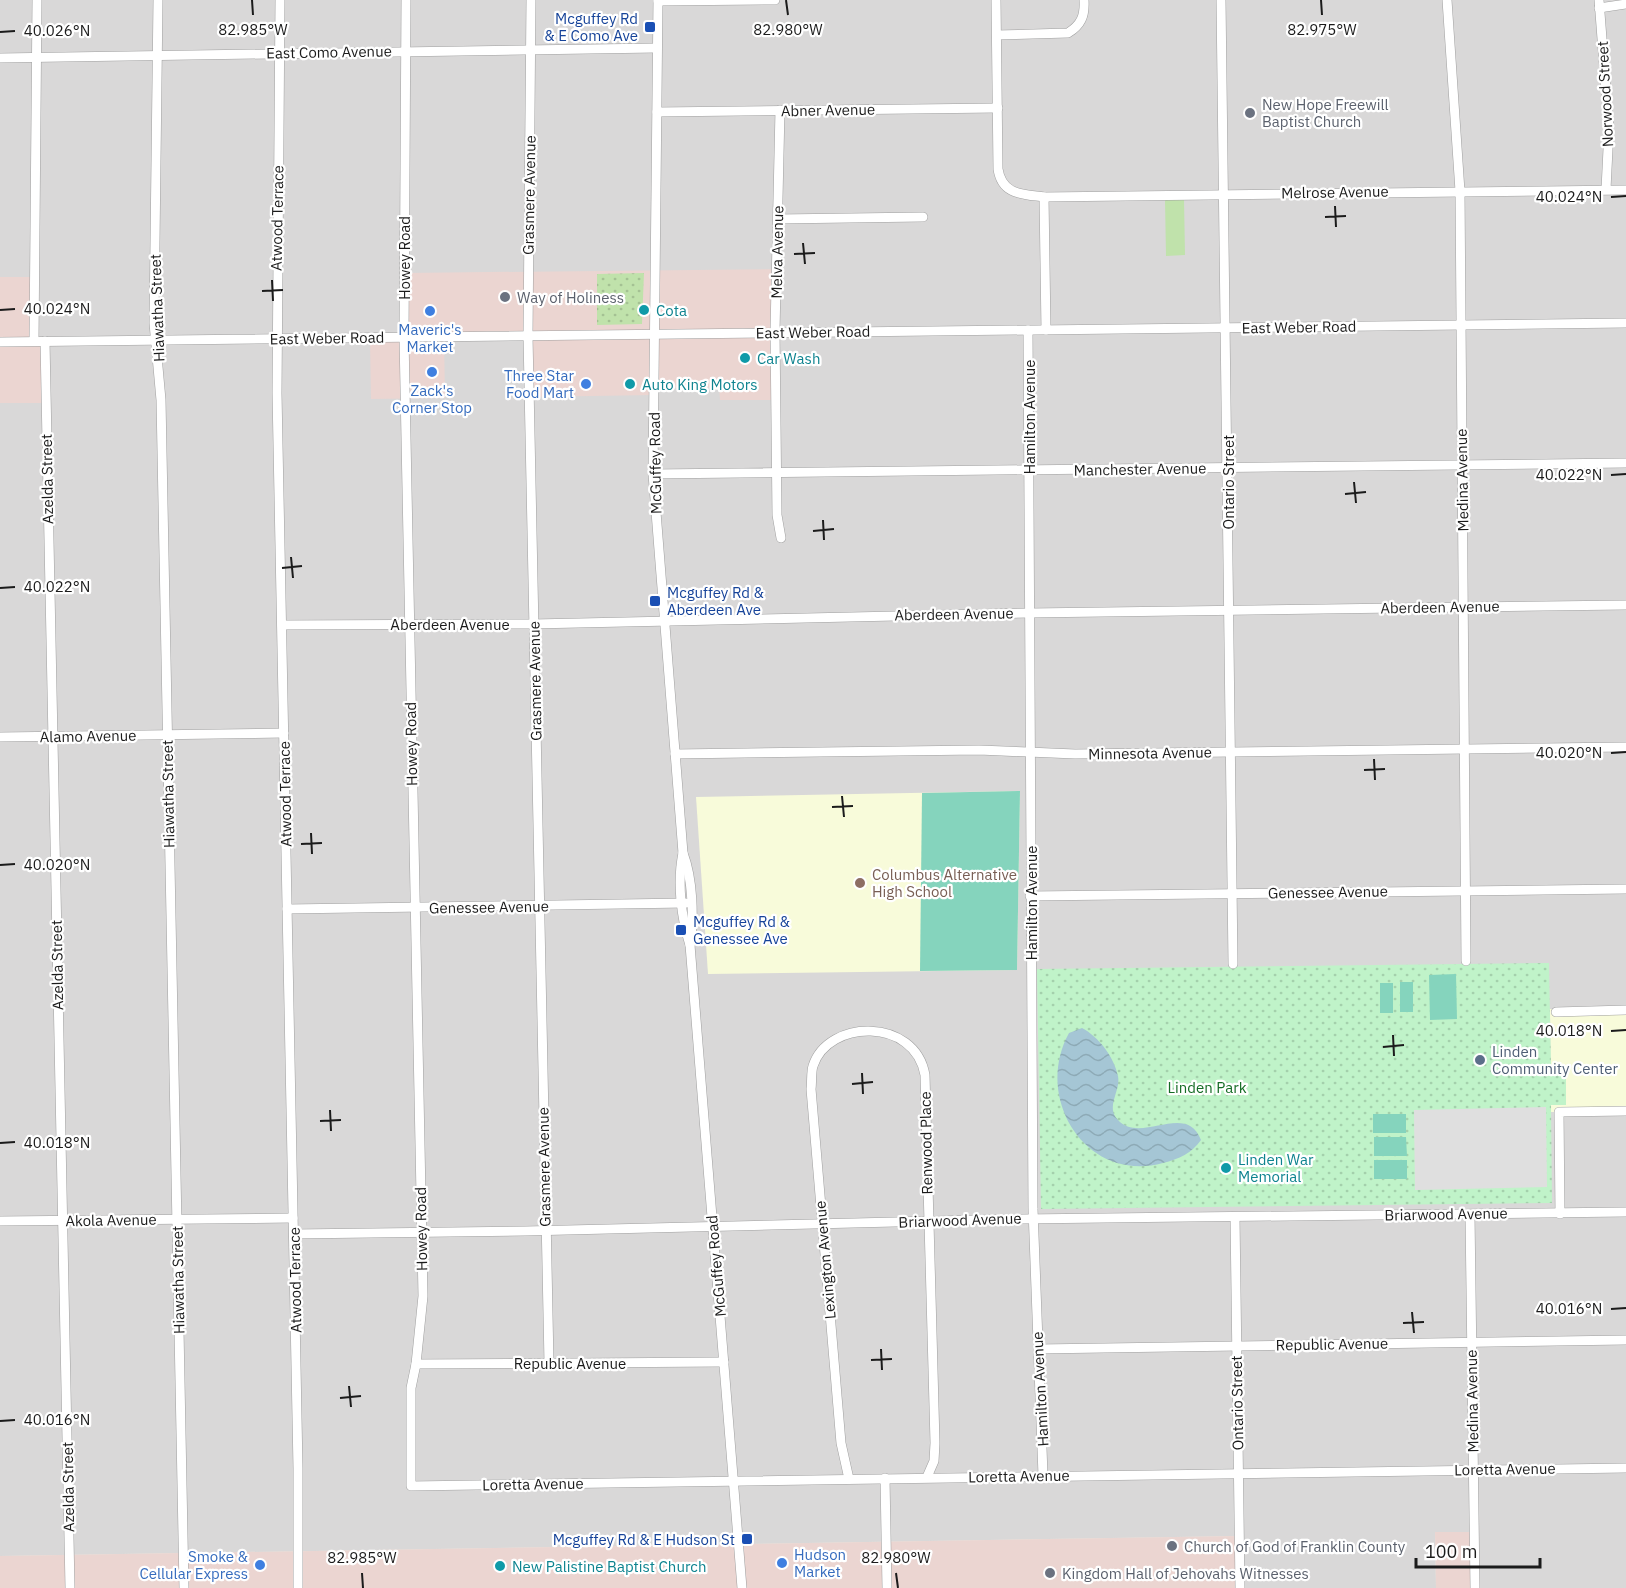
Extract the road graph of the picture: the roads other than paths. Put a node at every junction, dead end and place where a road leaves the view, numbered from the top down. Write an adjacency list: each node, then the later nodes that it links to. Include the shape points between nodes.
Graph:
1 (37, 0): 21 (street)
2 (158, 0): 19 (street, Hiawatha Street)
3 (280, 0): 18 (street, Atwood Terrace)
4 (406, 0): 16 (street, Howey Road)
5 (531, 0): 17 (street, Grasmere Avenue)
6 (774, 0): 11 (street)
7 (996, 0): 14 (street)
8 (1084, 0): 14 (street, via 1083,18 1068,33)
9 (1221, 0): 28 (street, Ontario Street)
10 (1447, 0): 27 (street, Medina Avenue)
11 (658, 1): 15 (street, McGuffey Road)
12 (1599, 4): 13 (street); 25 (street, Norwood Street, via 1609,129)
13 (1626, 4)
14 (997, 35): 22 (street)
15 (657, 48): 17 (street, East Como Avenue); 24 (street, McGuffey Road)
16 (405, 51): 17 (street, East Como Avenue); 18 (street, East Como Avenue); 40 (street, Howey Road)
17 (531, 51): 39 (street, Grasmere Avenue)
18 (279, 53): 19 (street, East Como Avenue); 41 (street, Atwood Terrace)
19 (157, 56): 21 (street, East Como Avenue); 42 (street, Hiawatha Street)
20 (0, 58): 21 (street, East Como Avenue)
21 (37, 58): 43 (street)
22 (998, 108): 23 (street, Abner Avenue); 29 (street, via 1000,179 1013,193)
23 (780, 110): 24 (street, Abner Avenue); 31 (street, Melva Avenue)
24 (657, 112): 38 (street, McGuffey Road)
25 (1606, 189): 26 (street, Melrose Avenue); 27 (street, Melrose Avenue)
26 (1626, 190)
27 (1460, 191): 28 (street, Melrose Avenue); 33 (street, Medina Avenue)
28 (1224, 194): 29 (street, Melrose Avenue); 34 (street, Ontario Street)
29 (1044, 197): 36 (street)
30 (922, 217): 31 (street)
31 (778, 219): 37 (street, Melva Avenue)
32 (1626, 323): 33 (street, East Weber Road)
33 (1461, 325): 34 (street, East Weber Road); 47 (street, Medina Avenue)
34 (1226, 328): 36 (street, East Weber Road); 48 (street, Ontario Street)
35 (1028, 330): 36 (street, East Weber Road); 37 (street, East Weber Road); 49 (street, Hamilton Avenue)
36 (1046, 330)
37 (776, 333): 38 (street, East Weber Road); 50 (street, Melva Avenue)
38 (654, 334): 39 (street, East Weber Road); 51 (street, McGuffey Road)
39 (528, 336): 40 (street, East Weber Road); 58 (street, Grasmere Avenue)
40 (404, 337): 41 (street, East Weber Road); 60 (street, Howey Road)
41 (277, 339): 42 (street, East Weber Road); 59 (street, Atwood Terrace)
42 (157, 340): 44 (street, East Weber Road); 62 (street, Hiawatha Street)
43 (34, 341): 44 (street, East Weber Road); 45 (street, East Weber Road)
44 (45, 341): 63 (street, Azelda Street)
45 (0, 342)
46 (1626, 463): 47 (street, Manchester Avenue)
47 (1462, 465): 48 (street, Manchester Avenue); 54 (street, Medina Avenue)
48 (1228, 468): 49 (street, Manchester Avenue); 55 (street, Ontario Street)
49 (1029, 471): 50 (street, Manchester Avenue); 56 (street, Hamilton Avenue)
50 (777, 473): 51 (street, Manchester Avenue); 52 (street, Melva Avenue, via 777,515)
51 (653, 474): 57 (street, McGuffey Road)
52 (782, 538)
53 (1626, 605): 54 (street, Aberdeen Avenue)
54 (1464, 607): 55 (street, Aberdeen Avenue); 66 (street, Medina Avenue)
55 (1229, 610): 56 (street, Aberdeen Avenue); 67 (street, Ontario Street)
56 (1030, 613): 57 (street, Aberdeen Avenue); 68 (street, Hamilton Avenue)
57 (664, 620): 58 (street, Aberdeen Avenue); 69 (street, McGuffey Road)
58 (533, 624): 60 (street, Aberdeen Avenue); 75 (street, Grasmere Avenue)
59 (282, 625): 60 (street, Aberdeen Avenue); 61 (street, Atwood Terrace)
60 (409, 625): 76 (street, Howey Road)
61 (284, 733): 62 (street, Alamo Avenue); 77 (street, Atwood Terrace)
62 (167, 735): 63 (street, Alamo Avenue); 89 (street, Hiawatha Street)
63 (53, 736): 64 (street, Alamo Avenue); 92 (street, Azelda Street)
64 (0, 737)
65 (1626, 747): 66 (street, Minnesota Avenue)
66 (1465, 748): 67 (street, Minnesota Avenue); 71 (street, Medina Avenue)
67 (1230, 752): 68 (street, Minnesota Avenue); 72 (street, Ontario Street)
68 (1030, 753): 69 (street, Minnesota Avenue, via 959,750); 73 (street, Hamilton Avenue)
69 (675, 754): 74 (street, McGuffey Road, via 680,866)
70 (1626, 889): 71 (street, Genessee Avenue)
71 (1465, 891): 72 (street, Genessee Avenue); 78 (street, Medina Avenue)
72 (1231, 893): 73 (street, Genessee Avenue); 79 (street, Ontario Street)
73 (1030, 896): 90 (street, Hamilton Avenue)
74 (687, 903): 75 (street, Genessee Avenue); 95 (street, McGuffey Road, via 684,928 690,945)
75 (539, 906): 76 (street, Genessee Avenue); 96 (street, Grasmere Avenue)
76 (415, 908): 77 (street, Genessee Avenue); 97 (street, Howey Road)
77 (287, 909): 88 (street, Atwood Terrace)
78 (1466, 961)
79 (1233, 964)
80 (1626, 1010): 81 (street)
81 (1556, 1011)
82 (826, 1045): 93 (street, Renwood Place, via 845,1035 883,1032 902,1038 919,1053 925,1076); 94 (street, Lexington Avenue, via 813,1065 811,1089)
83 (1626, 1111): 85 (street, via 1559,1112)
84 (1626, 1212): 85 (street, Briarwood Avenue)
85 (1560, 1214): 86 (street, Briarwood Avenue)
86 (1470, 1215): 87 (street, Briarwood Avenue); 100 (street, Medina Avenue)
87 (1235, 1217): 90 (street, Briarwood Avenue); 101 (street, Ontario Street)
88 (293, 1218): 89 (street, Akola Avenue); 98 (street, Atwood Terrace)
89 (177, 1219): 92 (street, Akola Avenue); 116 (street, Hiawatha Street)
90 (1033, 1219): 93 (street, Briarwood Avenue); 102 (street, Hamilton Avenue)
91 (0, 1221): 92 (street, Akola Avenue)
92 (63, 1221): 115 (street, Azelda Street)
93 (927, 1221): 94 (street, Briarwood Avenue); 110 (street, Renwood Place, via 935,1443 934,1461)
94 (823, 1224): 95 (street, Briarwood Avenue); 112 (street, Lexington Avenue, via 840,1443)
95 (713, 1226): 96 (street, Briarwood Avenue); 103 (street, McGuffey Road)
96 (545, 1230): 97 (street, Briarwood Avenue); 104 (street, Grasmere Avenue)
97 (421, 1232): 98 (street, Briarwood Avenue); 105 (street, Howey Road, via 423,1296)
98 (294, 1234): 117 (street, Atwood Terrace)
99 (1626, 1340): 100 (street, Republic Avenue)
100 (1471, 1343): 101 (street, Republic Avenue); 107 (street, Medina Avenue)
101 (1236, 1346): 102 (street, Republic Avenue); 108 (street, Ontario Street)
102 (1038, 1349): 109 (street, Hamilton Avenue)
103 (724, 1362): 104 (street, Republic Avenue); 113 (street, McGuffey Road)
104 (549, 1363): 105 (street, Republic Avenue)
105 (416, 1364): 114 (street, Howey Road, via 411,1388)
106 (1626, 1468): 107 (street, Loretta Avenue)
107 (1473, 1470): 108 (street, Loretta Avenue); 121 (street, Medina Avenue)
108 (1238, 1473): 109 (street, Loretta Avenue); 120 (street, Ontario Street)
109 (1043, 1475): 110 (street, Loretta Avenue)
110 (927, 1477): 111 (street, Loretta Avenue)
111 (885, 1478): 112 (street, Loretta Avenue); 119 (street)
112 (849, 1479): 113 (street, Loretta Avenue)
113 (733, 1480): 114 (street, Loretta Avenue); 118 (street, McGuffey Road)
114 (411, 1486)
115 (70, 1588)
116 (184, 1588)
117 (298, 1588)
118 (742, 1588)
119 (886, 1588)
120 (1240, 1588)
121 (1475, 1588)

